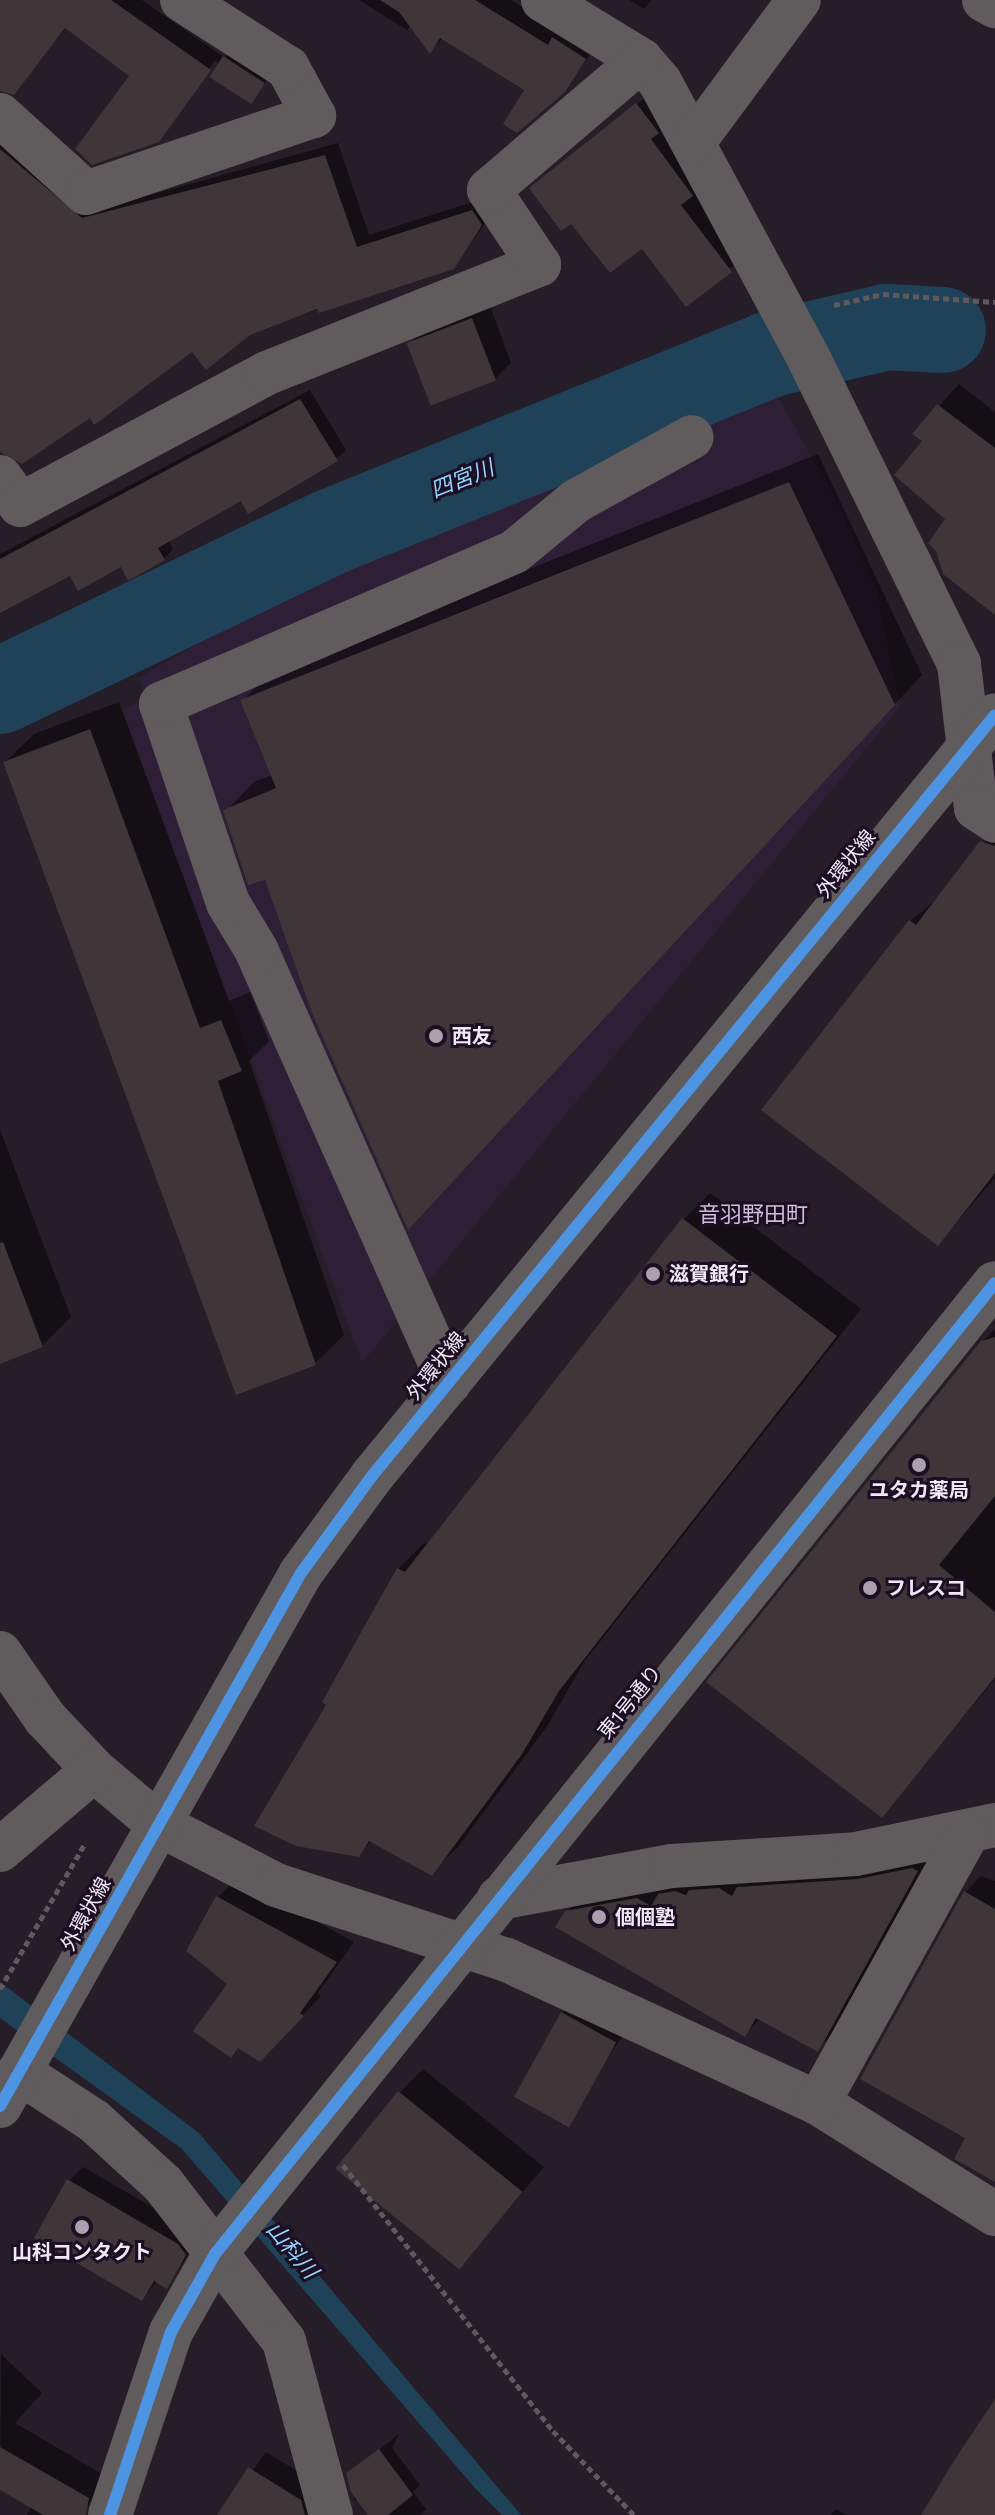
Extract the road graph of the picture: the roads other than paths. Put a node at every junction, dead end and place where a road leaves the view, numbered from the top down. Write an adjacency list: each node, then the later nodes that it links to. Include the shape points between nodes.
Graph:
1 (182, 0): 7 (street, via 288,68 314,116 86,193)
2 (543, 0): 6 (street)
3 (799, 0): 8 (street)
4 (984, 0): 5 (street)
5 (995, 6)
6 (641, 60): 8 (street, via 660,82); 10 (street, via 489,190 539,265 267,373 20,505)
7 (0, 115)
8 (693, 143): 11 (street, via 796,335 959,664)
9 (692, 437): 14 (street, via 576,501 514,552 161,704 228,903 257,951)
10 (0, 477)
11 (982, 731): 12 (street, via 976,808); 14 (street, 外環状線)
12 (995, 821)
13 (989, 1302): 20 (street, 東1号通り)
14 (449, 1383): 17 (street, 外環状線, via 301,1573)
15 (0, 1653): 16 (street, via 45,1718)
16 (94, 1770): 17 (street); 19 (street)
17 (158, 1824): 21 (street, via 276,1885); 22 (street, 外環状線)
18 (981, 1829): 20 (street, via 856,1854 672,1866); 23 (street)
19 (0, 1850)
20 (499, 1898): 21 (street, 東1号通り)
21 (464, 1946): 23 (street, via 507,1960); 25 (street, 東1号通り)
22 (10, 2087): 25 (street, via 94,2121)
23 (818, 2103): 24 (street)
24 (995, 2214)
25 (221, 2246): 26 (street, 東1号通り, via 171,2332); 27 (street, via 284,2341)
26 (110, 2515)
27 (331, 2515)

